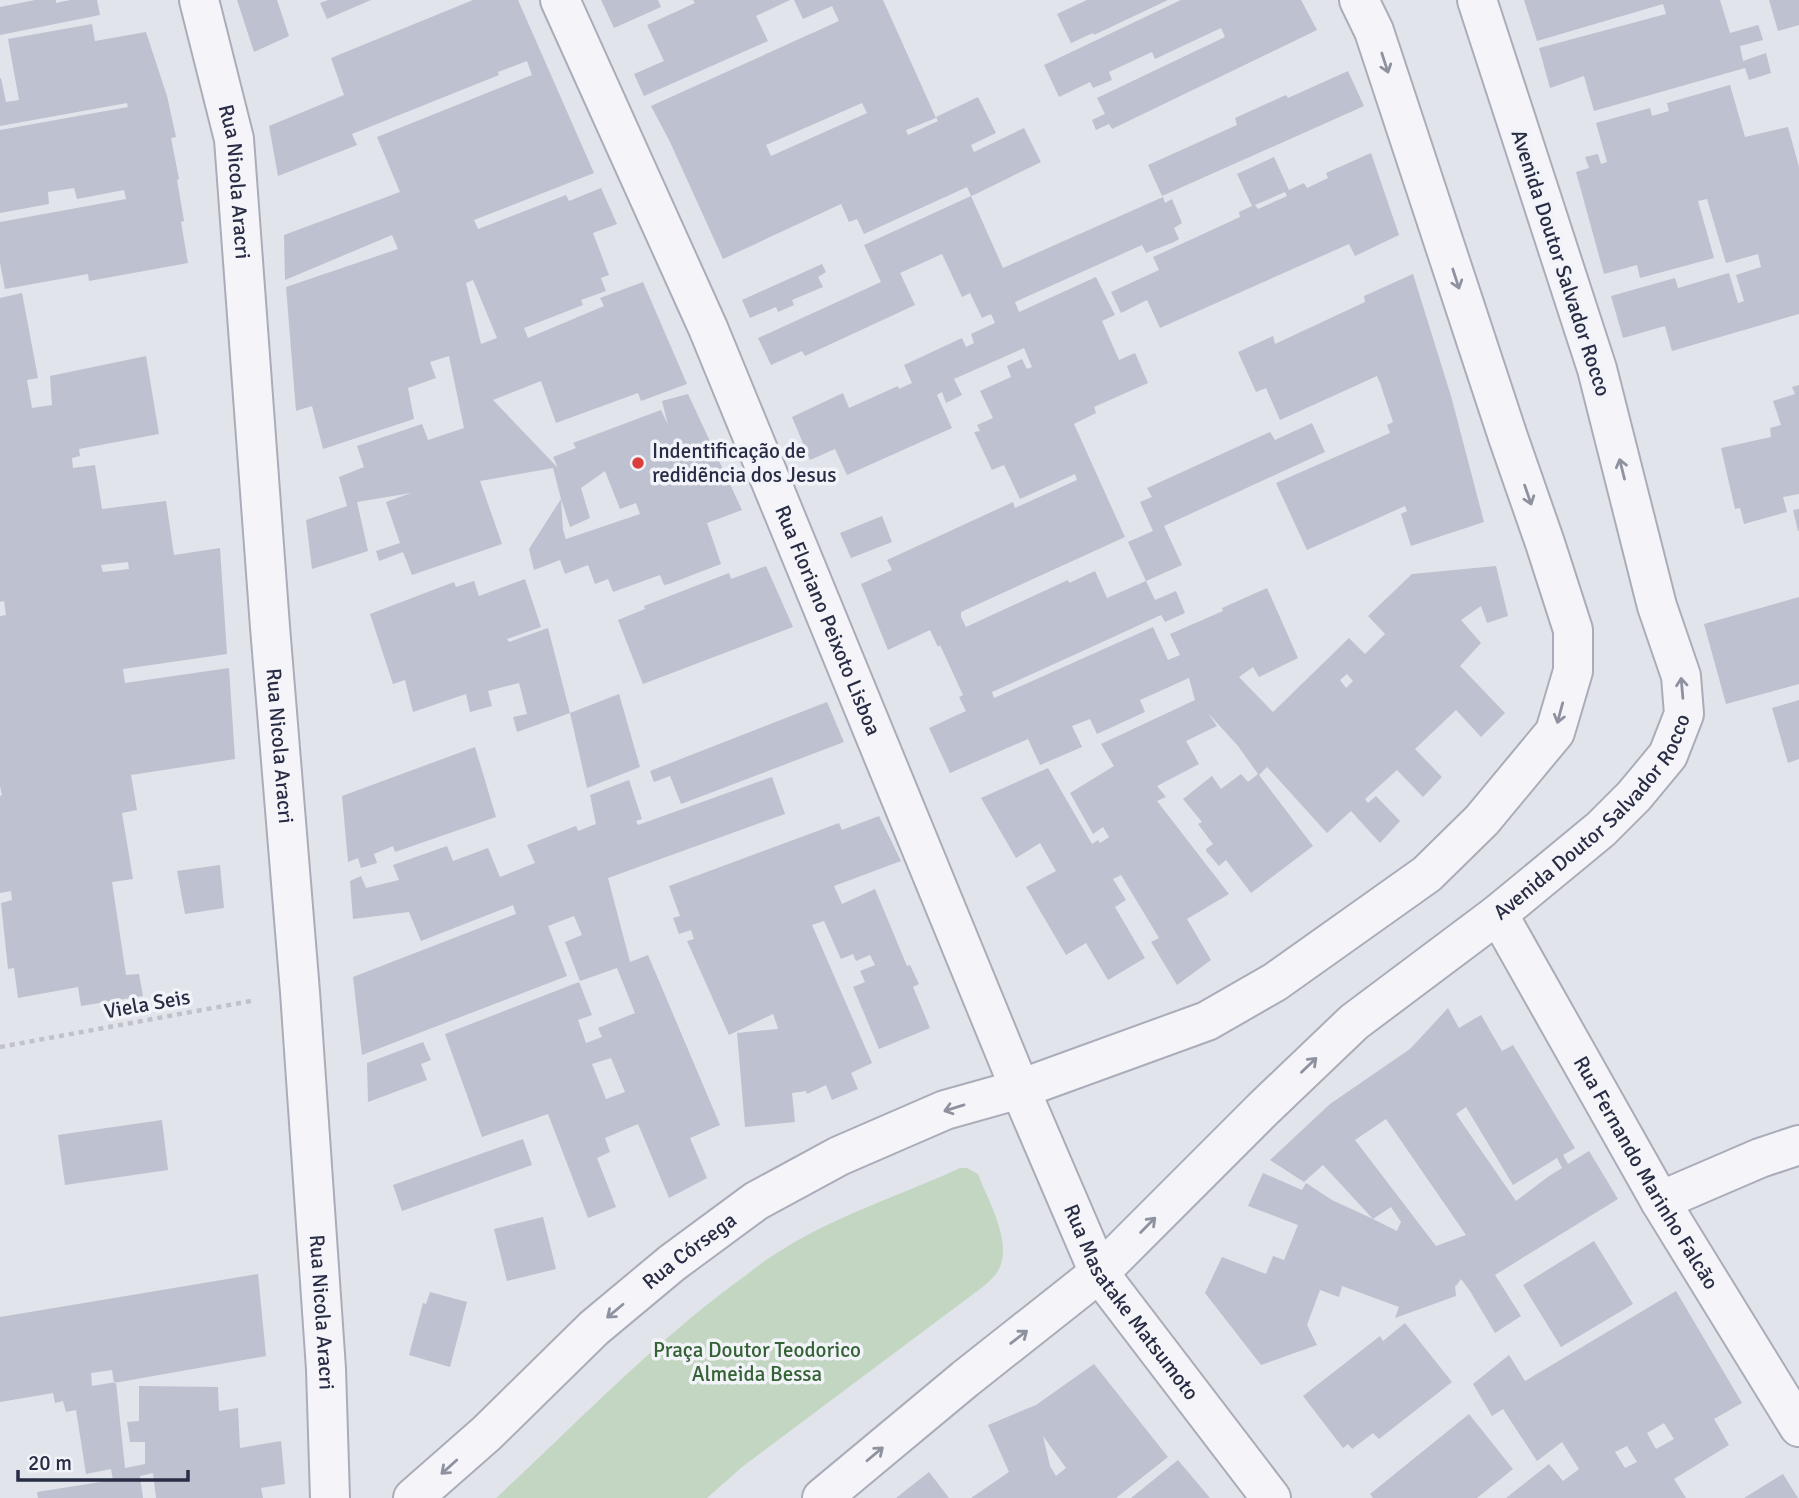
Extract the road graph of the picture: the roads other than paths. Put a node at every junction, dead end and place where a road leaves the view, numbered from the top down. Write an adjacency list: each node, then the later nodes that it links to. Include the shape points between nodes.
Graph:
1 (199, 0): 11 (street, Rua Nicola Aracri, via 234,139 300,992 326,1369)
2 (560, 0): 6 (street, Rua Floriano Peixoto Lisboa, via 708,328)
3 (1359, 0): 6 (street, one-way to 6, via 1374,31 1573,631 1573,671 1555,732 1482,820 1427,874 1275,982 1207,1021)
4 (1477, 0): 5 (street, Avenida Doutor Salvador Rocco, one-way to 4, via 1634,796 1668,755 1684,714 1681,676 1657,606 1597,369)
5 (1498, 914): 8 (street, Rua Fernando Marinho Falcão); 9 (street, Avenida Doutor Salvador Rocco, one-way to 5, via 1354,1022)
6 (1020, 1089): 9 (street, Rua Masatake Matsumoto); 12 (street, Rua Córsega, one-way to 12, via 945,1110 839,1156 756,1201 594,1328)
7 (1799, 1145): 8 (street)
8 (1660, 1201): 10 (street, Rua Fernando Marinho Falcão)
9 (1099, 1273): 13 (street, one-way to 9); 14 (street, Rua Masatake Matsumoto)
10 (1799, 1427)
11 (330, 1498)
12 (413, 1498)
13 (822, 1498)
14 (1271, 1498)

